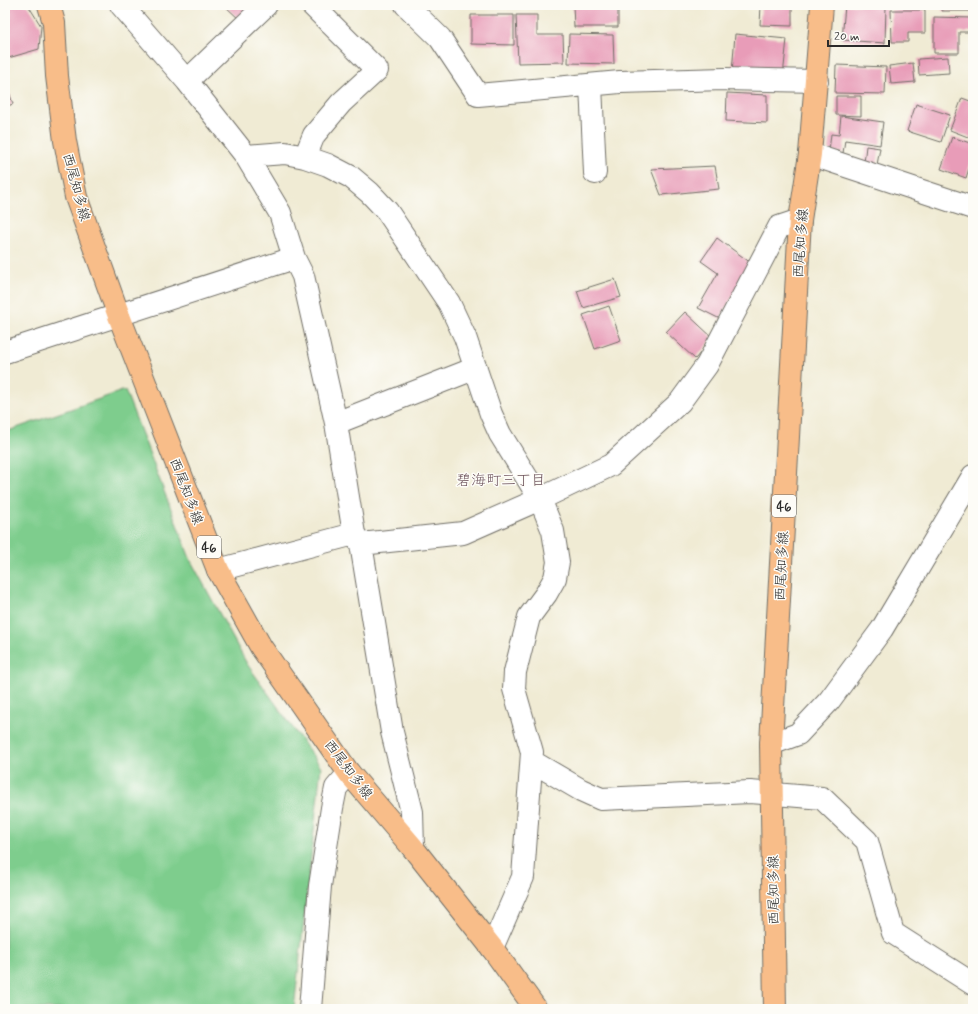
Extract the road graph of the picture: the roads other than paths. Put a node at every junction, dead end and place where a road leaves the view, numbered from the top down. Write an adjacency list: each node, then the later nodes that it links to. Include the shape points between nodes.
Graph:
1 (49, 5): 17 (main road, 西尾知多線 / 46, via 54,23 65,141 76,197)
2 (121, 5): 7 (street)
3 (266, 5): 7 (street)
4 (312, 5): 12 (street, via 377,70 341,103 314,135)
5 (406, 5): 9 (street, via 440,38 478,95)
6 (822, 5): 8 (main road, 西尾知多線 / 46)
7 (187, 81): 11 (street)
8 (817, 81): 9 (street, via 724,79); 10 (main road, 西尾知多線 / 46)
9 (591, 85): 13 (street)
10 (810, 154): 14 (street); 15 (main road, 西尾知多線 / 46)
11 (246, 156): 12 (street, via 286,154); 16 (street, via 280,213)
12 (305, 157): 19 (street, via 351,177 387,211 449,303)
13 (596, 173)
14 (973, 208)
15 (800, 220): 22 (street, via 779,227 707,365 680,402 611,465); 25 (main road, 西尾知多線 / 46)
16 (294, 258): 17 (street); 20 (street, via 303,276)
17 (118, 316): 18 (street); 24 (main road, 西尾知多線 / 46)
18 (5, 352)
19 (476, 368): 20 (street); 22 (street, via 500,434)
20 (336, 423): 23 (street)
21 (973, 476): 25 (street, via 882,629 829,701 798,734)
22 (540, 499): 23 (street, via 463,533); 26 (street, via 553,530 558,562 546,594 529,617 515,672 514,689)
23 (358, 539): 24 (street); 29 (street, via 392,732 412,812)
24 (218, 570): 27 (main road, 西尾知多線 / 46, via 261,647)
25 (771, 744): 28 (main road, 西尾知多線 / 46)
26 (533, 762): 28 (street, via 601,799 743,792); 30 (street, via 523,877)
27 (349, 773): 29 (main road, 西尾知多線 / 46); 32 (street, via 336,788 332,808 320,886)
28 (770, 794): 31 (street, via 822,798 867,841 893,933); 34 (main road, 西尾知多線 / 46)
29 (413, 848): 30 (main road, 西尾知多線 / 46)
30 (492, 948): 33 (main road, 西尾知多線 / 46)
31 (973, 984)
32 (310, 1009)
33 (536, 1009)
34 (775, 1009)

